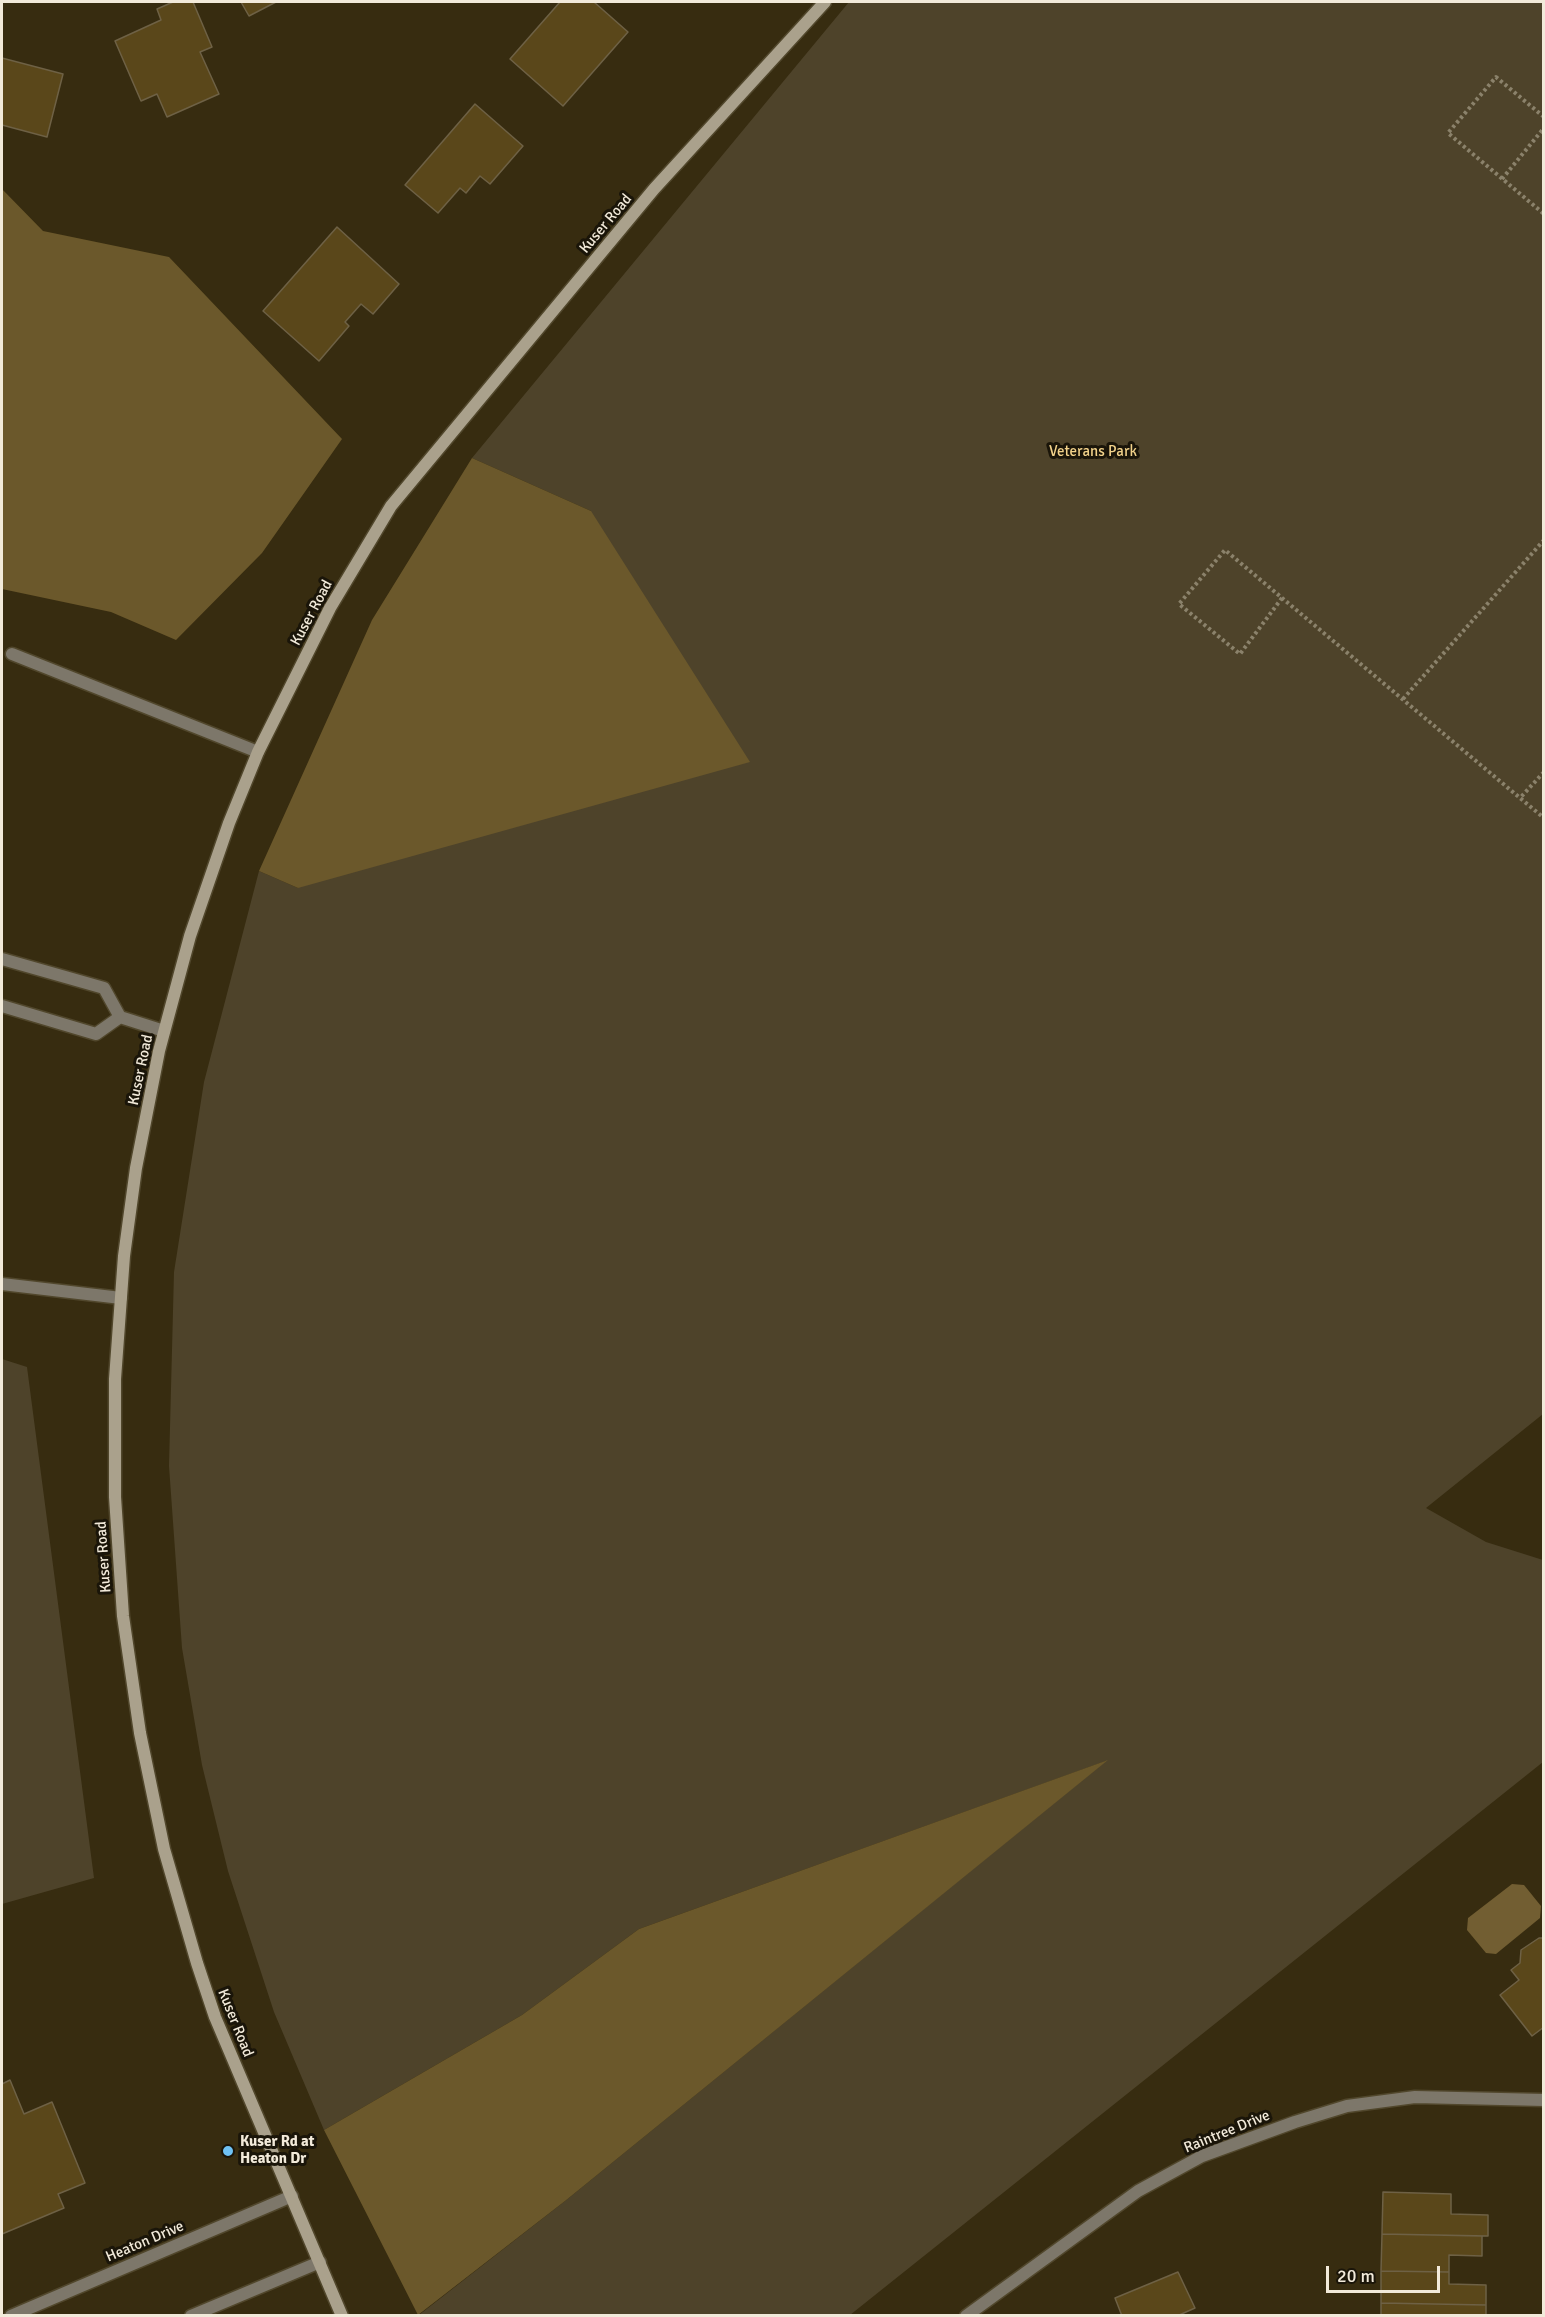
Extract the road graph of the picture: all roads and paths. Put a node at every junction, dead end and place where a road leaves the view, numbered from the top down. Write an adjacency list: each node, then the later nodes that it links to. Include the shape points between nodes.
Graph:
1 (825, 2): 10 (street, Kuser Road, via 654,189 391,506 330,608)
2 (1544, 117): 4 (path, via 1496,77 1448,133)
3 (1544, 128): 4 (path)
4 (1502, 178): 5 (path)
5 (1544, 214)
6 (1544, 540): 9 (path)
7 (1282, 598): 9 (path, via 1240,654 1179,604 1225,550)
8 (12, 654): 10 (street)
9 (1403, 699): 12 (path)
10 (258, 752): 17 (street, Kuser Road, via 190,936)
11 (1544, 772): 12 (path)
12 (1520, 798): 13 (path)
13 (1544, 819)
14 (2, 959): 16 (street, via 104,988)
15 (2, 1006): 16 (street, via 96,1034)
16 (120, 1017): 17 (street)
17 (164, 1031): 19 (street, Kuser Road, via 136,1168)
18 (2, 1284): 19 (street)
19 (121, 1298): 21 (street, Kuser Road, via 115,1379 115,1497 123,1616 140,1733 164,1849 197,1963 215,2017)
20 (1544, 2100): 23 (street, Raintree Drive, via 1414,2097 1347,2106 1247,2139 1202,2156 1138,2191)
21 (292, 2196): 22 (street, Kuser Road); 24 (street, Heaton Drive)
22 (320, 2262): 25 (street); 26 (street, Kuser Road)
23 (984, 2310): 27 (street, Raintree Drive)
24 (11, 2316)
25 (191, 2316)
26 (342, 2316)
27 (966, 2316)

